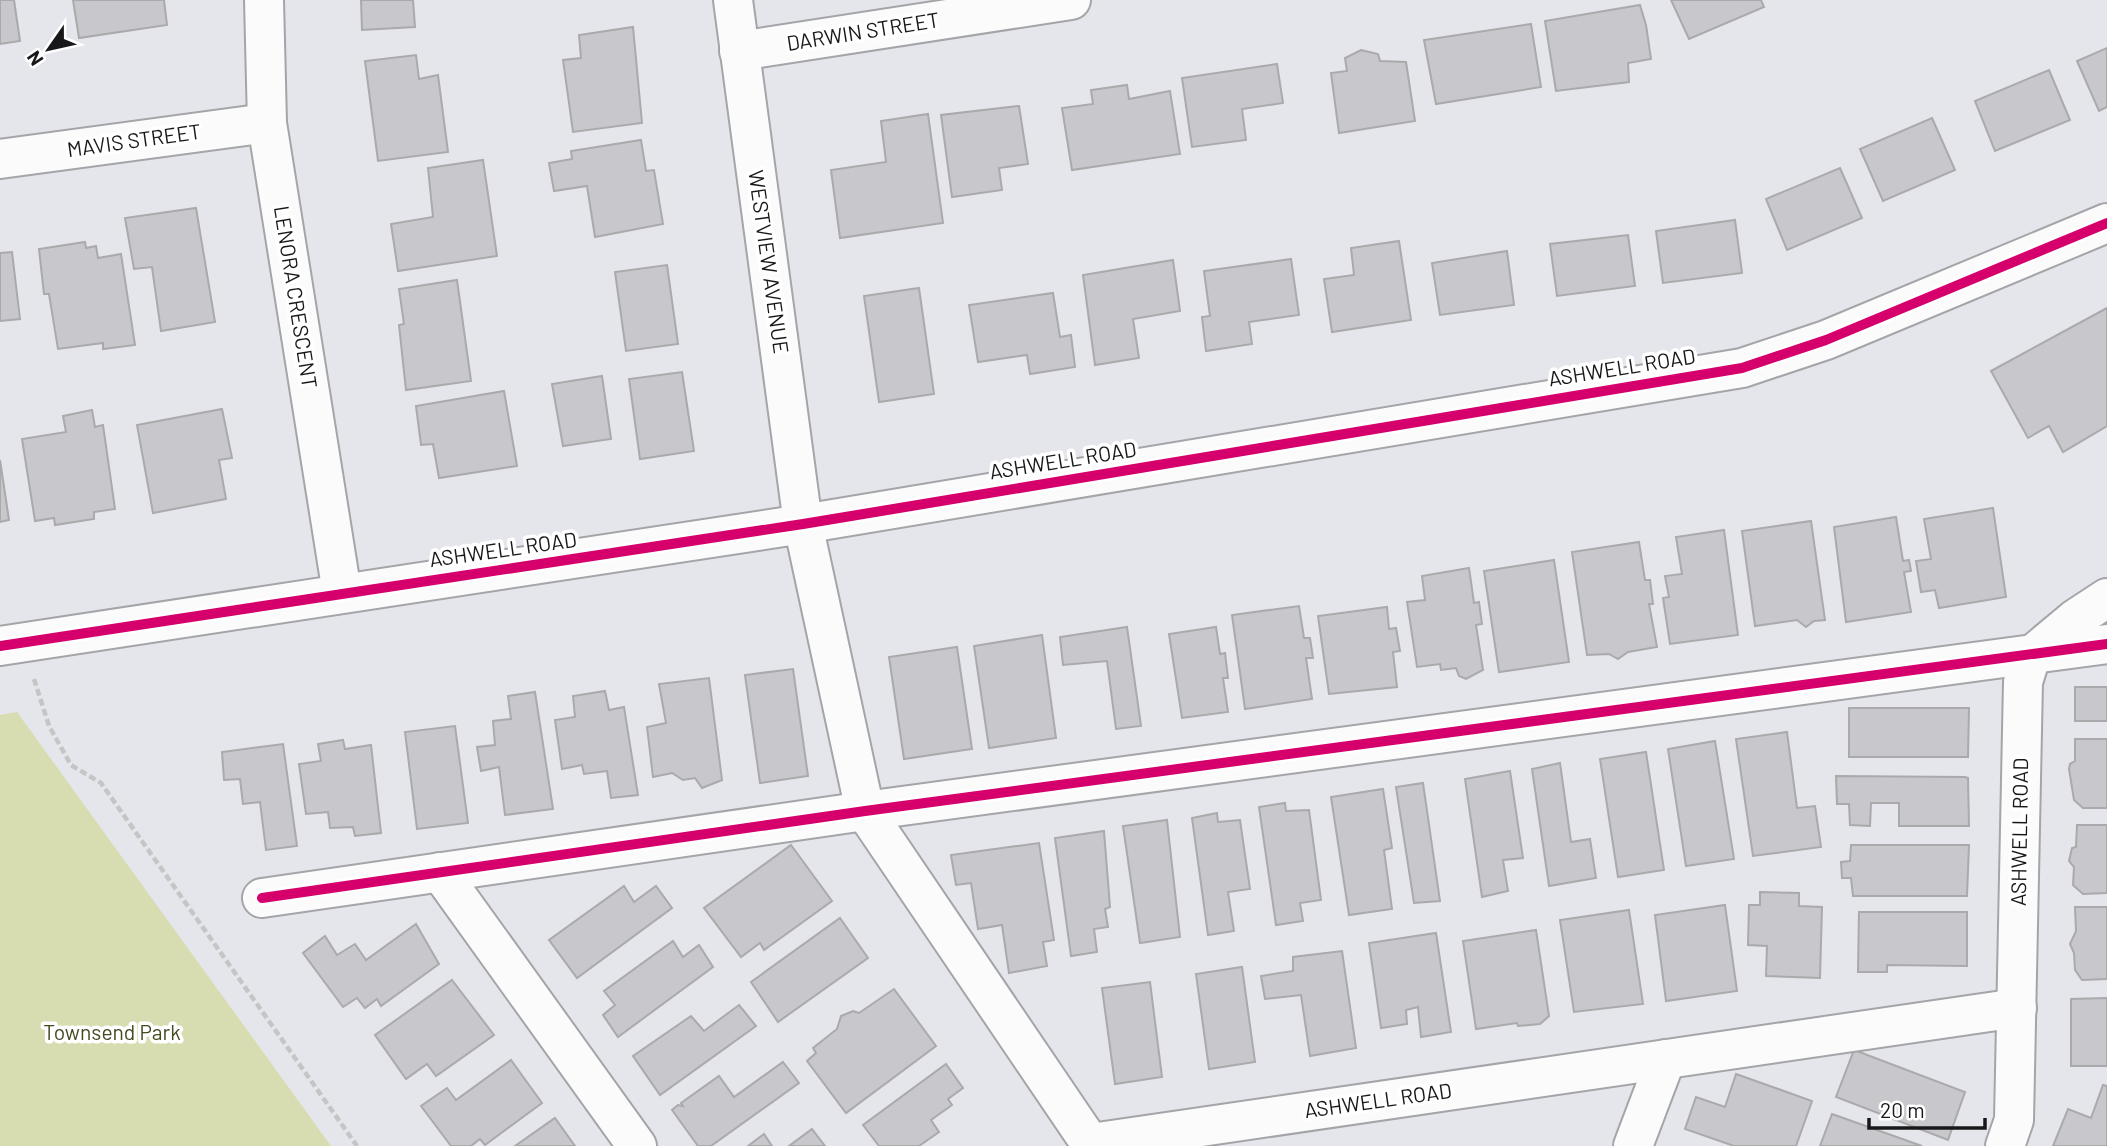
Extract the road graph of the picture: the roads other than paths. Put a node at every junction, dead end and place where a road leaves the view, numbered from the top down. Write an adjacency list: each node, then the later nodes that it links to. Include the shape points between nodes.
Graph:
1 (264, 0): 5 (street, LENORA CRESCENT)
2 (733, 0): 4 (street, WESTVIEW AVENUE)
3 (1070, 0): 4 (street, DARWIN STREET)
4 (739, 51): 8 (street, WESTVIEW AVENUE)
5 (267, 123): 6 (street, MAVIS STREET); 9 (street, LENORA CRESCENT)
6 (0, 159)
7 (2107, 223): 8 (street, ASHWELL ROAD, via 1826,340 1742,368)
8 (803, 524): 9 (street, ASHWELL ROAD); 14 (street, ASHWELL ROAD)
9 (342, 593): 11 (street, ASHWELL ROAD)
10 (2107, 598): 13 (street)
11 (11, 644)
12 (2107, 644): 13 (street)
13 (2031, 656): 14 (street); 17 (street, ASHWELL ROAD, via 2023,682)
14 (865, 811): 15 (street); 19 (street, ASHWELL ROAD)
15 (440, 872): 16 (street); 20 (street)
16 (262, 898)
17 (2017, 1008): 18 (street, ASHWELL ROAD); 22 (street, ASHWELL ROAD, via 2014,1120)
18 (1666, 1059): 19 (street, ASHWELL ROAD); 21 (street)
19 (1091, 1145)
20 (637, 1146)
21 (1633, 1146)
22 (2005, 1146)

